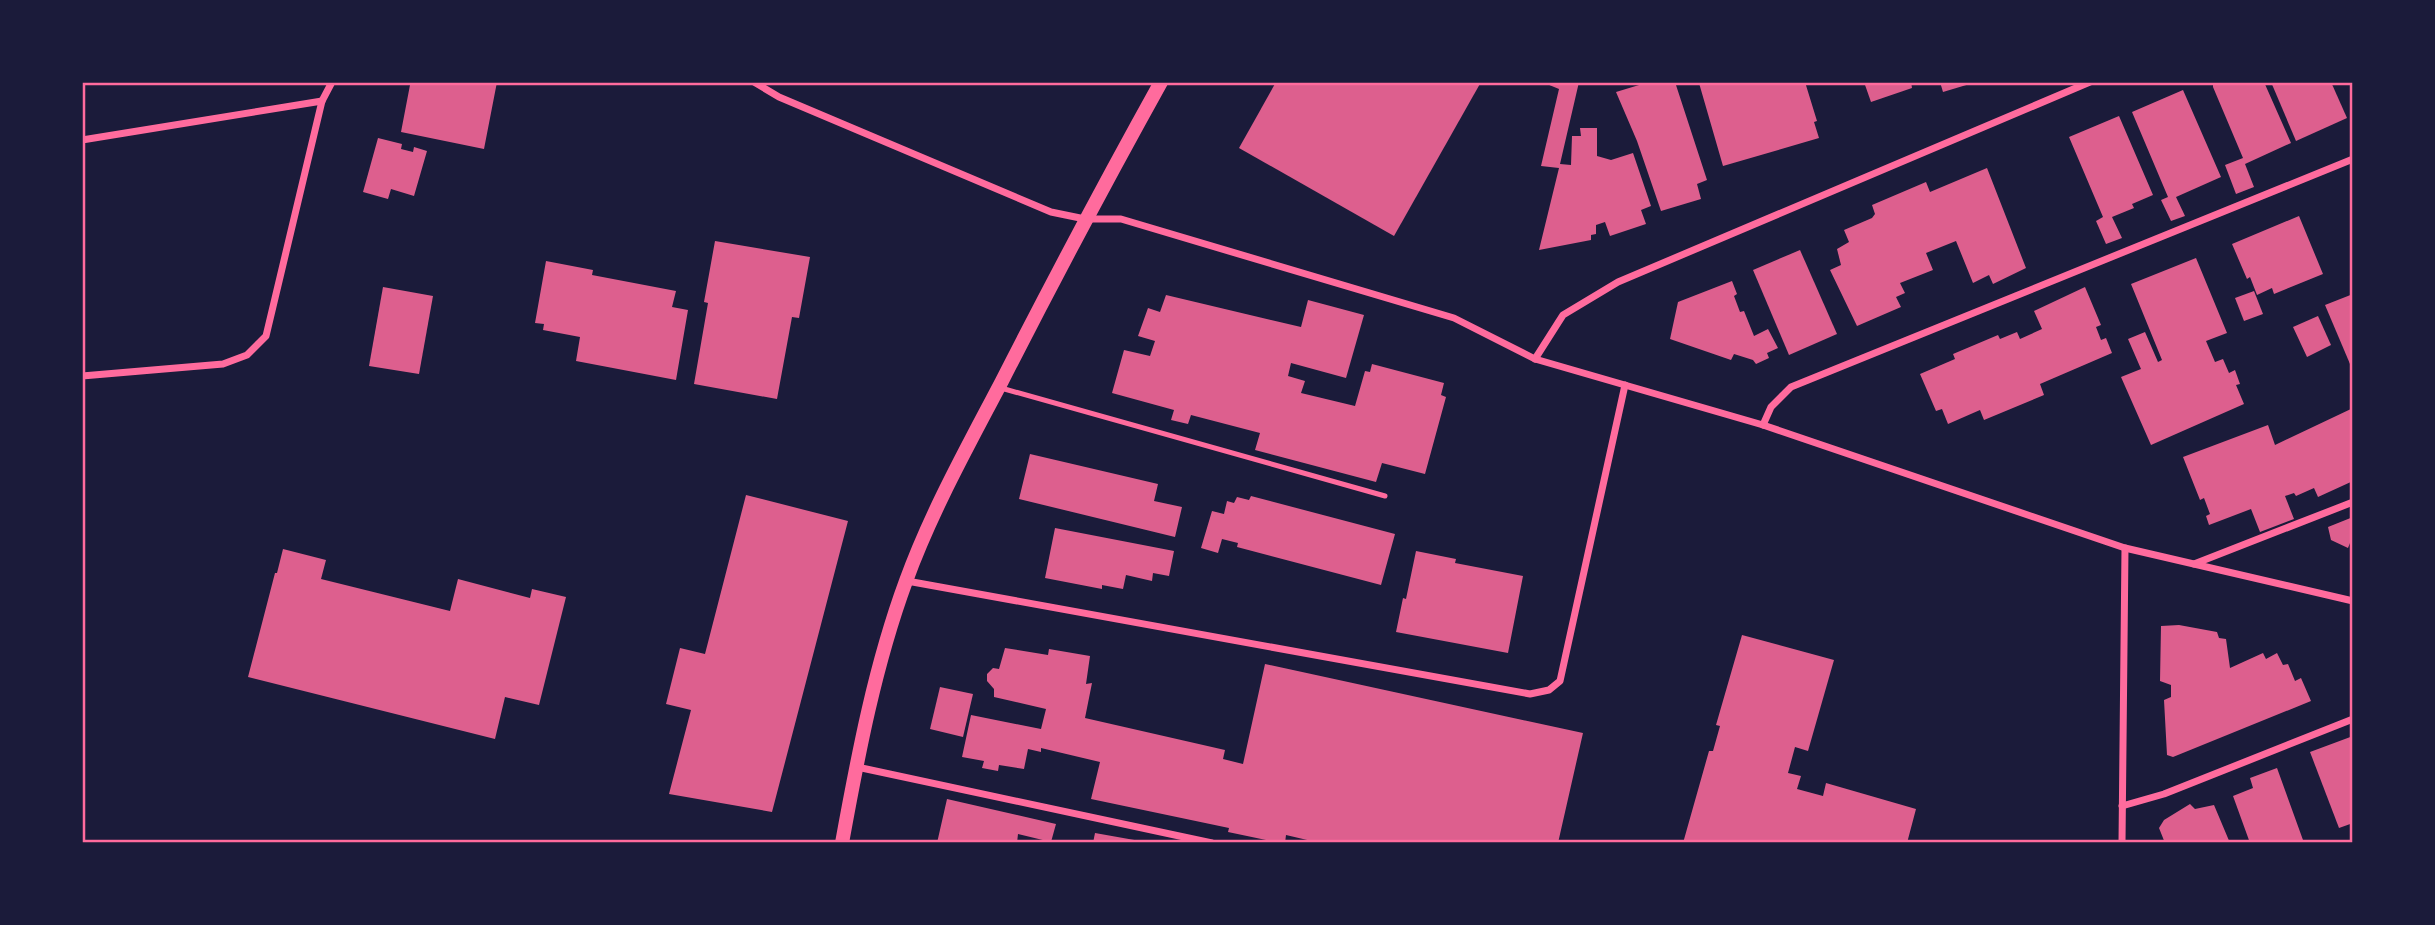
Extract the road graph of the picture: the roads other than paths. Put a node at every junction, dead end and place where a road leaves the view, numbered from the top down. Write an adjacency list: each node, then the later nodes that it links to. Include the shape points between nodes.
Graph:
1 (332, 82): 5 (street)
2 (754, 82): 8 (street, via 779,97 1051,212)
3 (1161, 82): 8 (main road)
4 (2090, 82): 9 (street, via 1618,282 1563,315)
5 (322, 100): 6 (street); 10 (street, via 266,336 247,355 223,364)
6 (82, 140)
7 (2353, 159): 13 (street, via 1791,387 1771,407)
8 (1085, 219): 9 (street, via 1121,219 1454,318); 12 (main road)
9 (1535, 359): 11 (street)
10 (82, 376)
11 (1625, 385): 13 (street); 18 (street, via 1560,681 1549,690 1530,694)
12 (998, 387): 14 (lane); 18 (main road)
13 (1763, 425): 16 (street)
14 (1385, 496)
15 (2353, 502): 17 (street)
16 (2125, 548): 17 (street); 22 (street)
17 (2193, 564): 19 (street)
18 (906, 581): 21 (main road)
19 (2353, 601)
20 (2353, 719): 22 (street, via 2164,794)
21 (856, 766): 23 (main road); 24 (street)
22 (2122, 806): 25 (street)
23 (842, 843)
24 (1212, 843)
25 (2122, 843)

